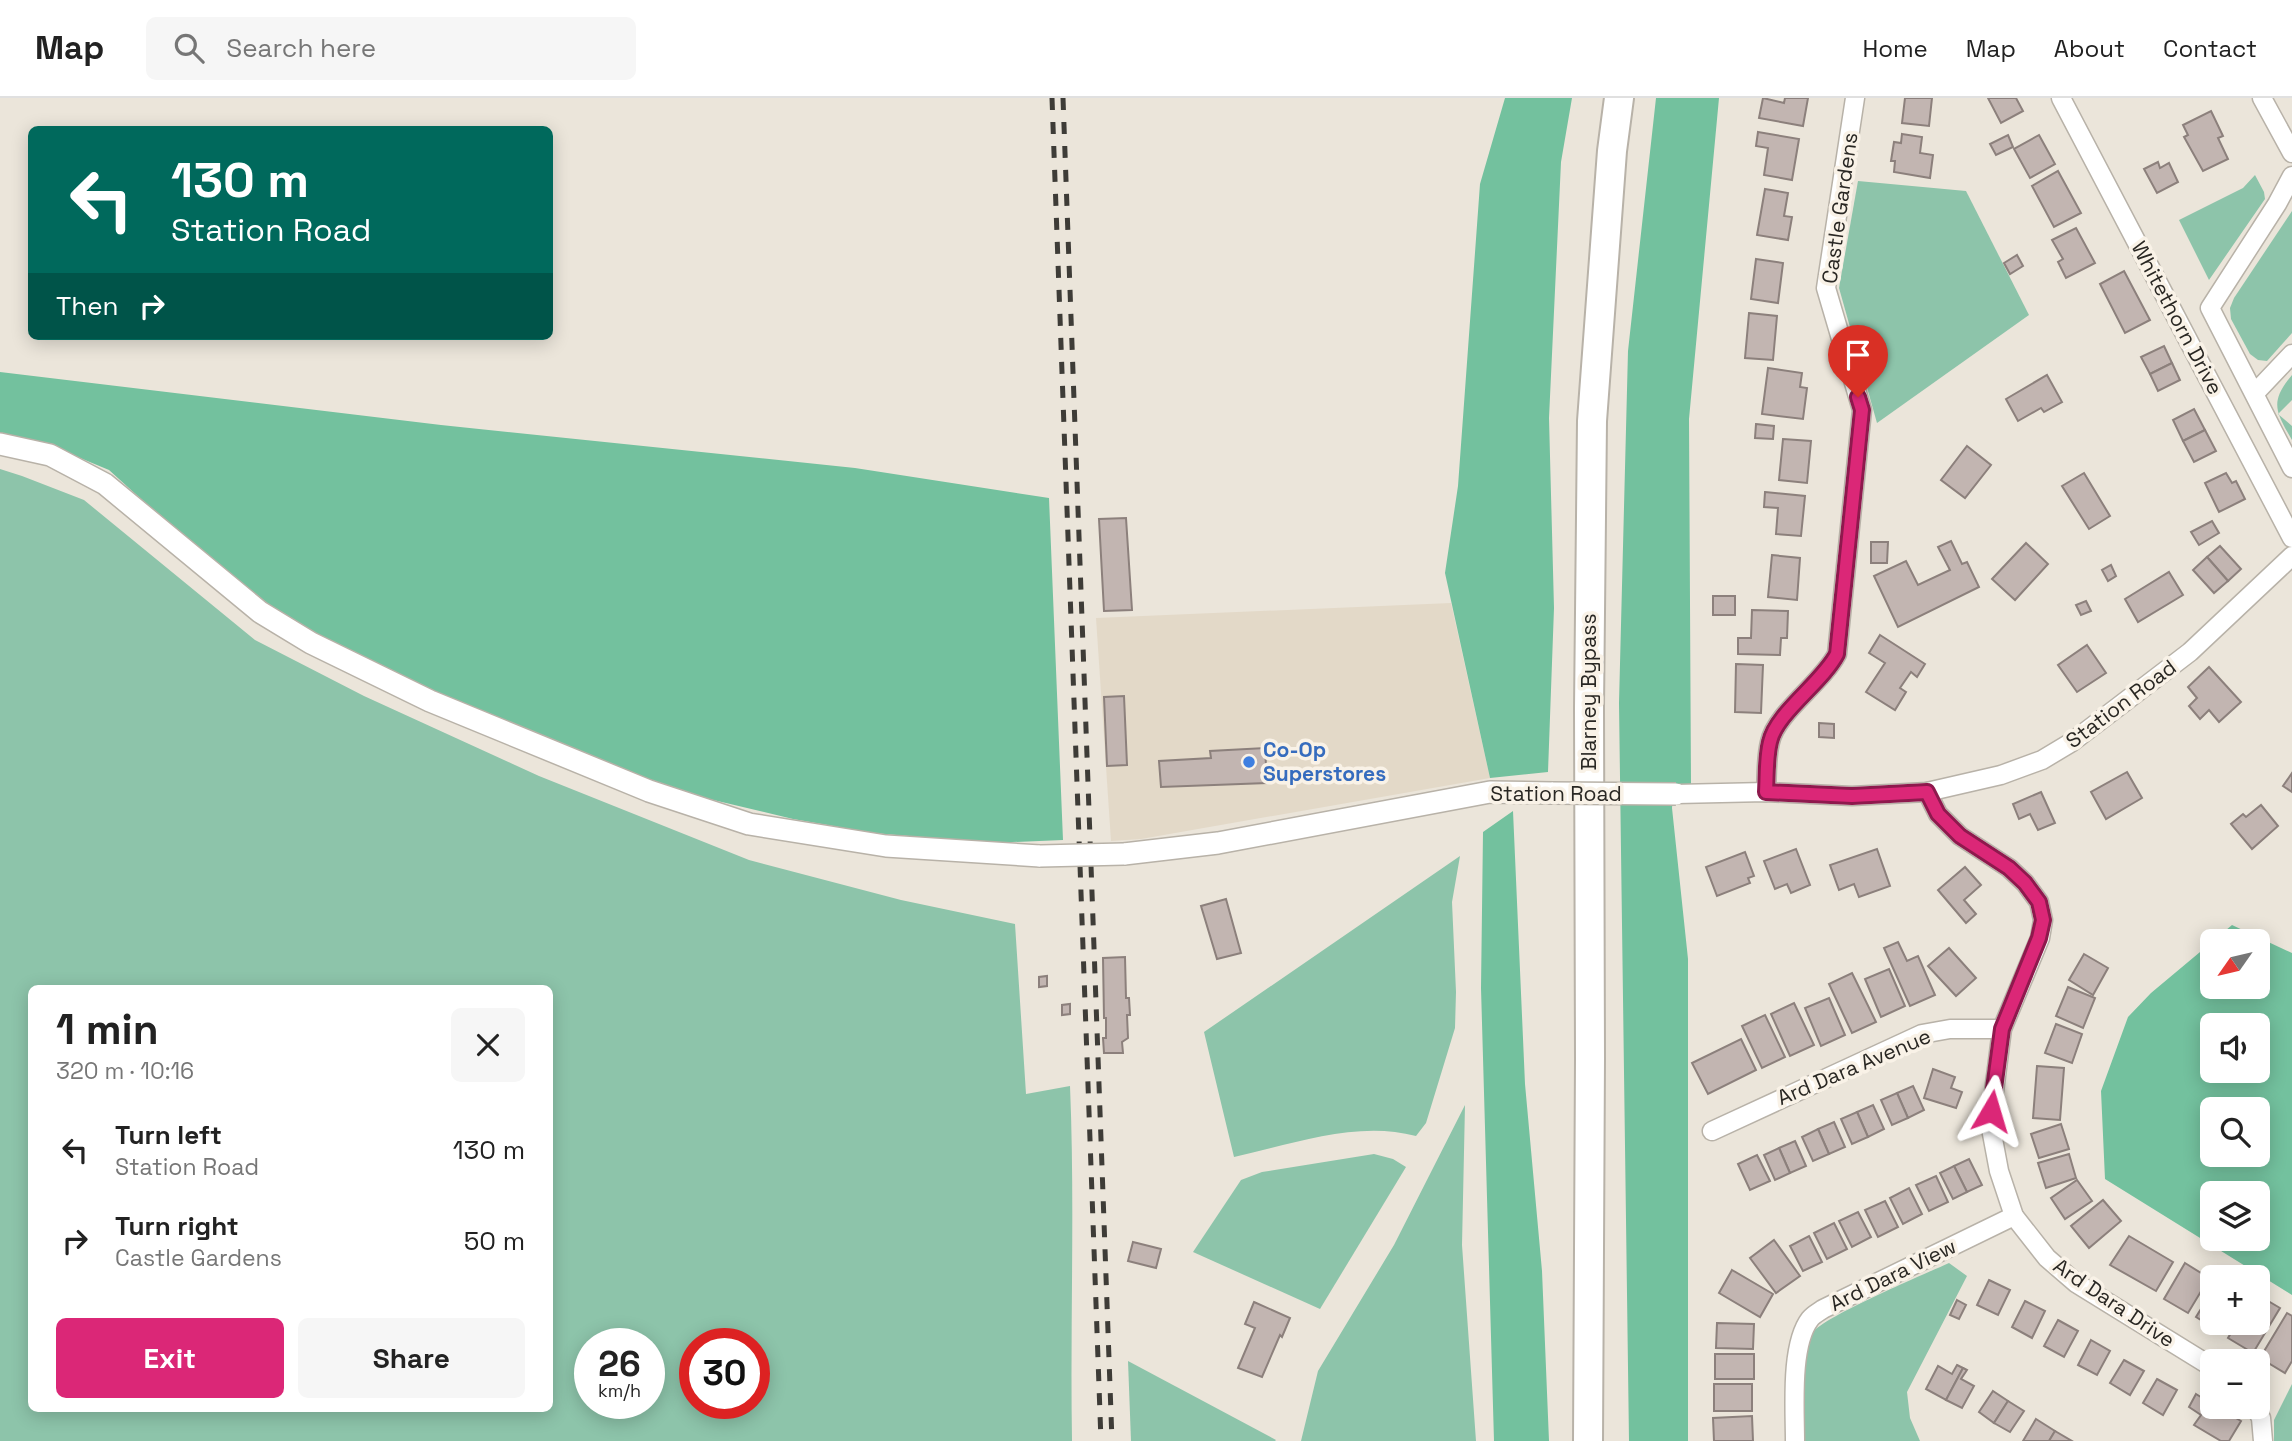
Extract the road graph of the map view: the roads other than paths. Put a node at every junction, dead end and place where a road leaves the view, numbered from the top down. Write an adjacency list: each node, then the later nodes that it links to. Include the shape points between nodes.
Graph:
1 (1619, 98): 21 (highway, Blarney Bypass, via 1592,421)
2 (1855, 98): 13 (street, Castle Gardens, via 1826,288 1862,410 1837,654 1829,670 1785,715 1770,740)
3 (2061, 98): 11 (street, Whitethorn Drive)
4 (2262, 98): 5 (street)
5 (2292, 153)
6 (2292, 176): 8 (street, via 2210,308)
7 (2292, 354): 8 (street)
8 (2255, 393): 10 (street)
9 (0, 444): 15 (street, Station Road, bridge, via 50,455 105,484 260,612 311,643 430,701 649,791 763,827 886,846 1040,856 1124,854 1219,843 1490,792)
10 (2292, 468)
11 (2292, 538)
12 (2292, 556): 14 (street, Station Road, via 2190,652 2072,742 2042,760 2001,775)
13 (1766, 792): 14 (street, Station Road, via 1852,796); 15 (street, Station Road)
14 (1927, 792): 16 (street, Ard Dara Drive, via 1938,814 1960,836 2009,868 2039,902 2043,920 2039,938)
15 (1676, 794)
16 (2002, 1029): 17 (street, Ard Dara Avenue, via 1922,1034); 18 (street, Ard Dara Drive, via 1990,1123)
17 (1712, 1131)
18 (2014, 1216): 19 (street, Ard Dara Drive, via 2053,1264 2076,1283); 22 (street, Ard Dara View, via 1811,1318 1802,1333 1794,1378)
19 (2200, 1360)
20 (2261, 1419): 23 (street)
21 (1588, 1441)
22 (1795, 1441)
23 (2263, 1441)

